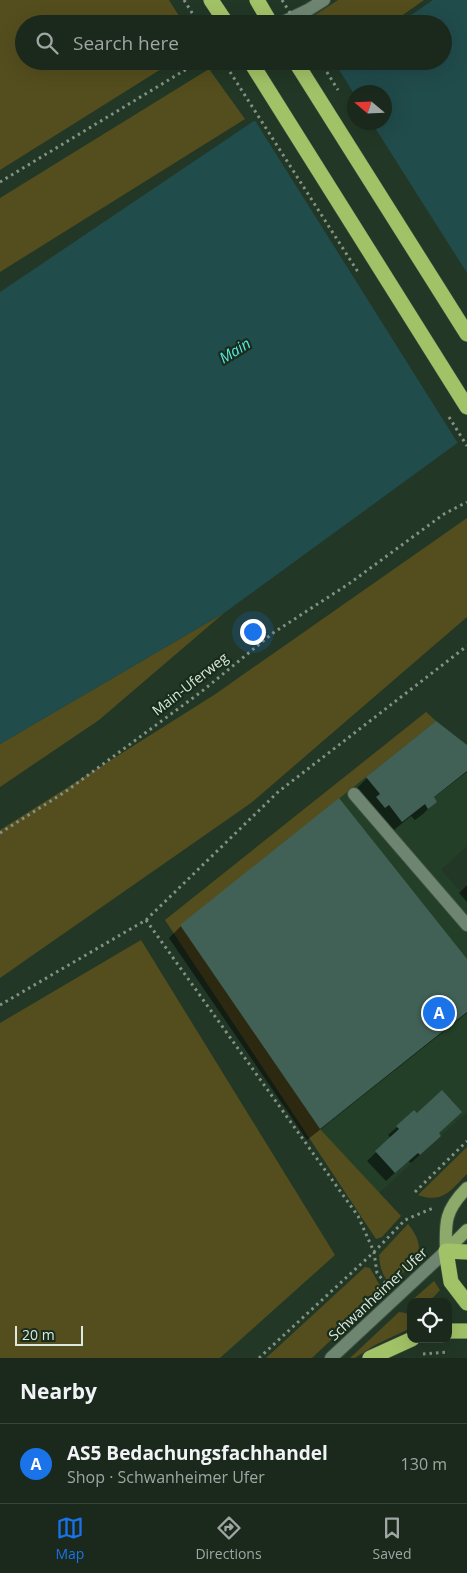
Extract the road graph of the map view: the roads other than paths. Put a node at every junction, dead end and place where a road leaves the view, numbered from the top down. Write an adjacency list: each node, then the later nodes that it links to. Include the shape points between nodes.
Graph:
1 (212, 0): 4 (highway)
2 (256, 0): 5 (highway)
3 (324, 0): 6 (street)
4 (221, 15)
5 (266, 15)
6 (298, 15)
7 (256, 70): 10 (highway)
8 (301, 70): 9 (highway)
9 (467, 334)
10 (467, 407)
11 (354, 794): 12 (street)
12 (467, 924)
13 (463, 1192): 15 (main road, Schwanheimer Ufer, via 450,1210 445,1227)
14 (467, 1230): 15 (main road, Schwanheimer Ufer)
15 (446, 1251): 16 (highway); 17 (highway, via 452,1282); 21 (street, Schwanheimer Ufer)
16 (467, 1252)
17 (467, 1303)
18 (452, 1331): 19 (highway)
19 (467, 1331)
20 (407, 1341): 22 (highway)
21 (331, 1358)
22 (370, 1358)

